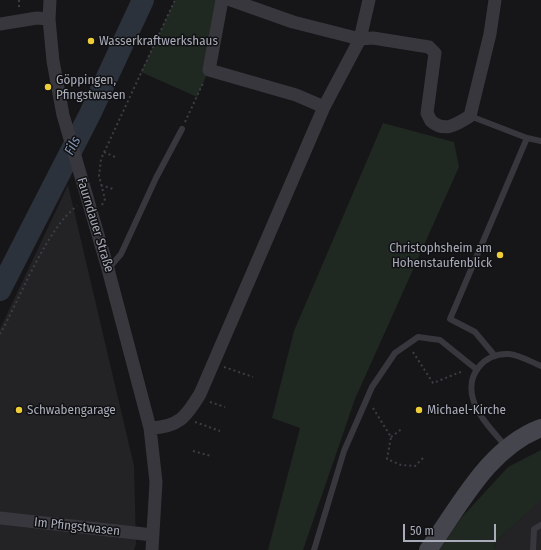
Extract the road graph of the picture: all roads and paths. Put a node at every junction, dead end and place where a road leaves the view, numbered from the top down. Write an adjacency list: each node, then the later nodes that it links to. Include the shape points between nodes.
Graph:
1 (50, 0): 7 (street, Faurndauer Straße)
2 (175, 0): 16 (path)
3 (222, 0): 10 (street)
4 (231, 0): 9 (street, via 293,22)
5 (369, 0): 9 (street)
6 (495, 0): 12 (street, via 490,34)
7 (49, 19): 8 (street, via 37,18); 20 (street, Faurndauer Straße, via 53,61 63,115)
8 (0, 24)
9 (360, 39): 11 (street); 12 (street, via 373,38 429,47 435,54 427,113 431,121 444,128 455,126)
10 (209, 70): 11 (street, via 296,95); 13 (path)
11 (324, 107): 25 (street)
12 (470, 116): 14 (lane)
13 (182, 129): 21 (lane, via 121,254)
14 (527, 138): 15 (lane); 24 (lane, via 450,319 475,332)
15 (541, 140)
16 (104, 152): 17 (path); 18 (path, via 99,176)
17 (115, 157)
18 (101, 185): 19 (path); 20 (path, via 105,199 101,207)
19 (113, 189)
20 (90, 210): 21 (street, Faurndauer Straße); 22 (path, via 79,214 77,206 62,219)
21 (108, 269): 33 (street, Faurndauer Straße)
22 (0, 334)
23 (408, 344): 27 (lane, via 418,337 440,340); 27 (path, via 433,383); 30 (lane, via 395,353)
24 (495, 356): 26 (lane, via 509,354); 27 (lane)
25 (213, 363): 28 (path); 29 (street)
26 (541, 366)
27 (475, 367): 38 (lane, via 471,385 473,399 485,421)
28 (253, 377)
29 (197, 398): 31 (path); 32 (street)
30 (367, 398): 37 (path); 46 (lane, via 344,451)
31 (225, 407)
32 (184, 418): 33 (street, via 164,428); 36 (path)
33 (150, 428): 44 (street, Faurndauer Straße, via 156,482)
34 (403, 428): 37 (path)
35 (541, 428): 38 (street)
36 (220, 430)
37 (391, 437): 41 (path, via 387,458 401,465 415,466)
38 (507, 448): 47 (street, via 486,468)
39 (193, 451): 40 (path)
40 (211, 456)
41 (425, 456)
42 (0, 518): 44 (street, Im Pfingstwasen)
43 (541, 525): 48 (lane, via 534,528)
44 (153, 535): 45 (street, Faurndauer Straße)
45 (152, 550)
46 (314, 550)
47 (428, 550)
48 (533, 550)

